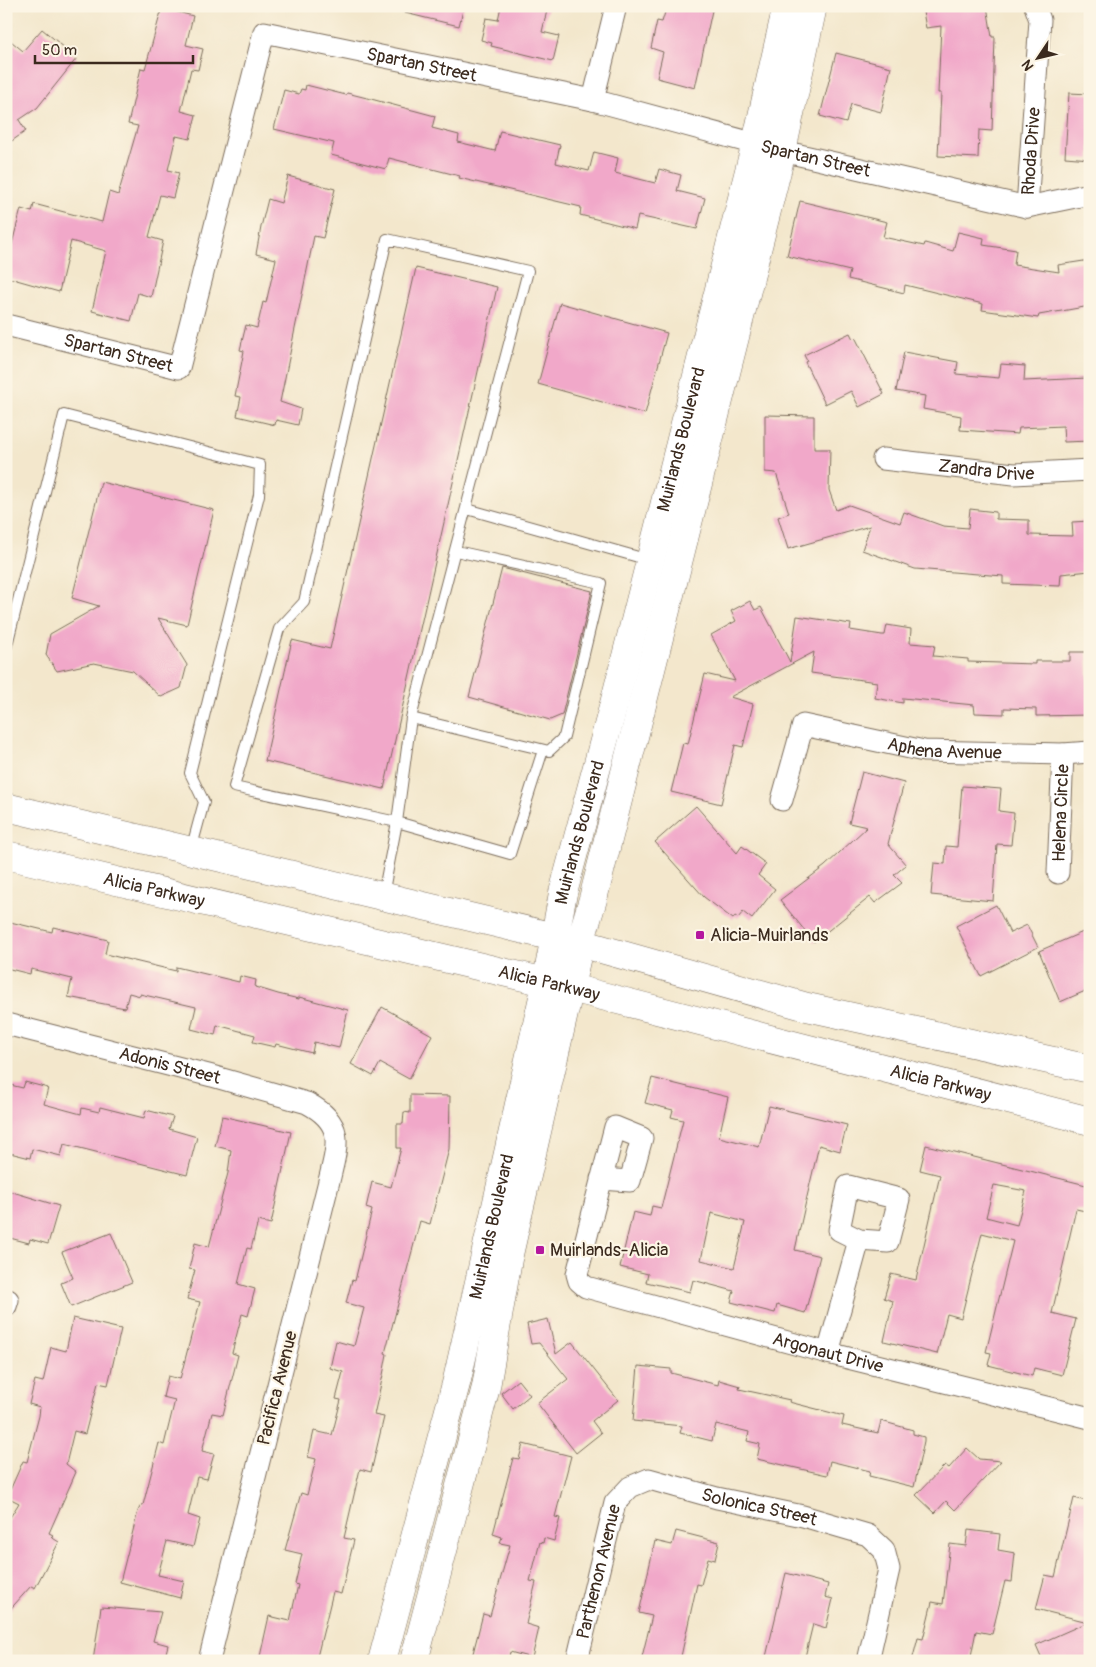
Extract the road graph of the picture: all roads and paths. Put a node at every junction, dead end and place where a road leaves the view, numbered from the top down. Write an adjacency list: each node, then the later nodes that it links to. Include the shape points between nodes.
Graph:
1 (616, 6): 5 (street)
2 (787, 6): 6 (main road, Muirlands Boulevard)
3 (812, 6): 7 (main road, Muirlands Boulevard)
4 (1035, 6): 9 (street, Rhoda Drive, via 1040,20)
5 (594, 100): 6 (street, Spartan Street); 10 (street, Spartan Street, via 264,32 179,368)
6 (756, 143): 7 (street, Spartan Street); 15 (main road, Muirlands Boulevard)
7 (782, 151): 9 (street, Spartan Street); 15 (main road, Muirlands Boulevard)
8 (1090, 194): 9 (street, Spartan Street)
9 (1028, 207)
10 (6, 325)
11 (883, 459): 12 (street, Zandra Drive, via 1014,474)
12 (1090, 470)
13 (467, 509): 14 (lane); 15 (lane); 23 (lane, via 528,271 387,239 304,602 279,629 234,787)
14 (456, 551): 17 (lane); 18 (lane, via 602,583 564,737 549,751)
15 (663, 564): 28 (main road, Muirlands Boulevard, via 592,903)
16 (6, 649): 24 (lane, via 64,415 260,465 259,495 190,773 204,802)
17 (411, 718): 18 (lane); 23 (lane)
18 (543, 750): 23 (lane, via 510,854)
19 (1090, 752): 20 (street, Aphena Avenue)
20 (1063, 754): 21 (street, Aphena Avenue, via 924,751 802,725); 26 (street, Helena Circle)
21 (782, 800)
22 (6, 807): 24 (main road)
23 (397, 822): 27 (lane)
24 (191, 851): 27 (main road)
25 (6, 855): 29 (main road, Alicia Parkway)
26 (1058, 873)
27 (382, 896): 28 (main road)
28 (568, 940): 29 (main road, Muirlands Boulevard); 31 (main road, via 807,1007)
29 (558, 986): 33 (main road, Alicia Parkway); 40 (main road, Muirlands Boulevard); 41 (main road, Muirlands Boulevard, via 486,1387)
30 (6, 1024): 32 (street, Adonis Street, via 307,1103)
31 (1090, 1069)
32 (328, 1117): 39 (street, Pacifica Avenue, via 337,1135 335,1157)
33 (1090, 1121)
34 (601, 1179): 36 (street, Argonaut Drive, via 577,1274 586,1287)
35 (859, 1240): 36 (street)
36 (828, 1353): 37 (street, Argonaut Drive)
37 (1090, 1417)
38 (630, 1487): 42 (street, Parthenon Avenue, via 615,1502); 43 (street, Solonica Street, via 649,1479 868,1535 884,1550 889,1569)
39 (209, 1661)
40 (382, 1661)
41 (414, 1661)
42 (577, 1661)
43 (868, 1661)

